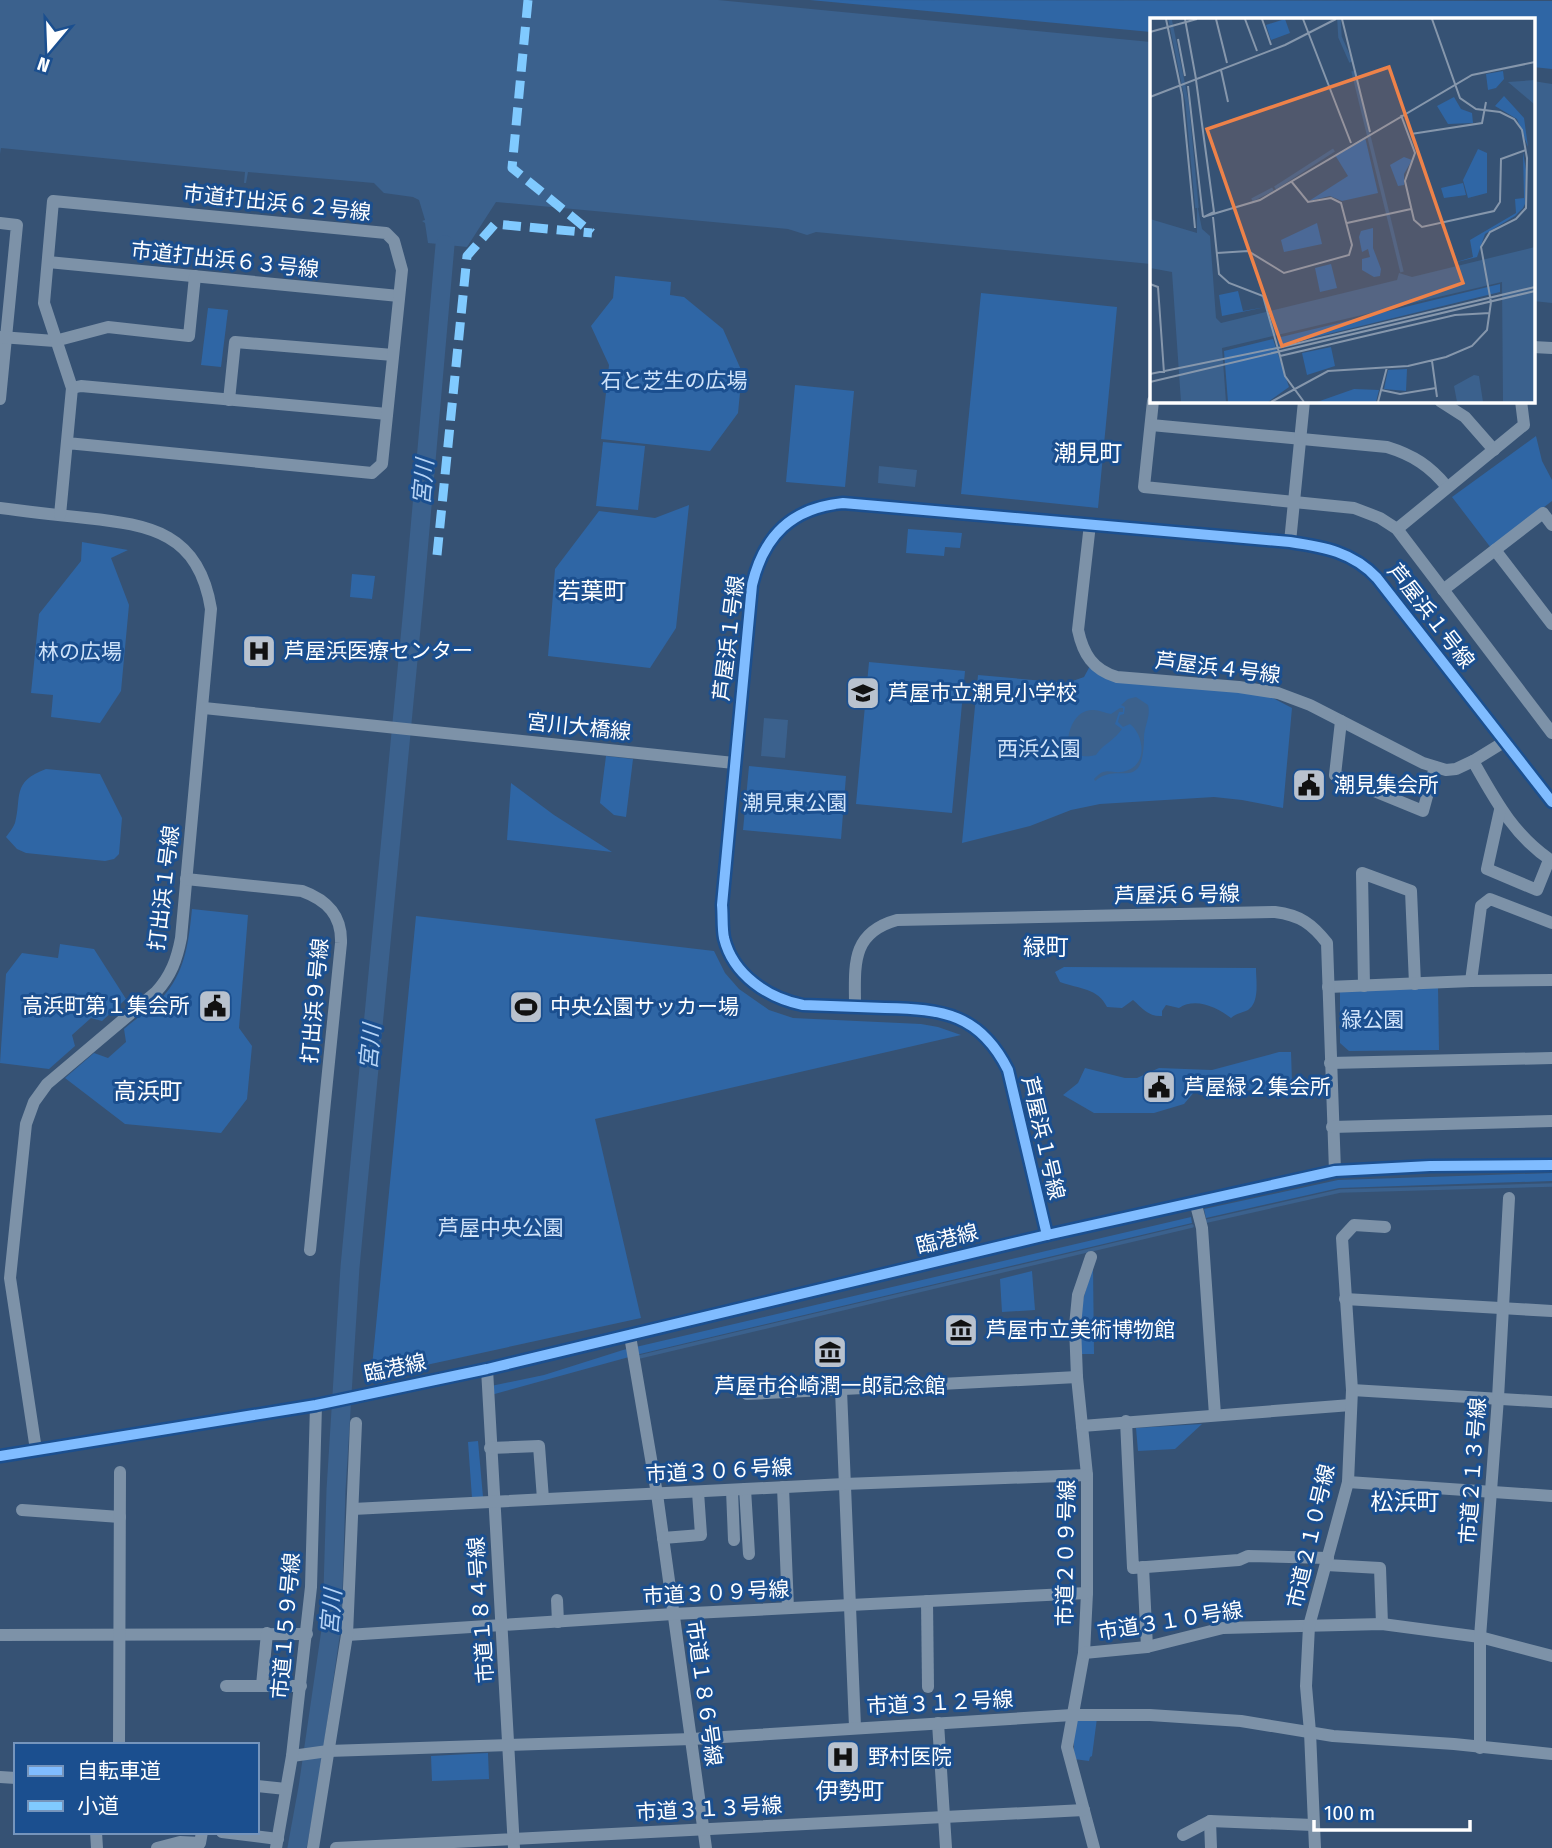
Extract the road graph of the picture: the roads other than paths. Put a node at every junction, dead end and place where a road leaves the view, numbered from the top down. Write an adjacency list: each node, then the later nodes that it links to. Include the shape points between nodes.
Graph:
1 (0, 223): 4 (street, via 17,225)
2 (48, 262): 3 (street, 市道打出浜６３号線); 5 (street, 市道打出浜６２号線, via 53,201 386,233 394,240 402,270); 7 (street, via 44,303)
3 (195, 276): 5 (street, 市道打出浜６３号線); 7 (street, via 189,336 108,327)
4 (6, 281): 6 (street)
5 (399, 296): 10 (street, 市道打出浜６２号線)
6 (3, 337): 7 (street); 12 (street)
7 (55, 341): 11 (street)
8 (1534, 347): 9 (street)
9 (1552, 348)
10 (393, 355): 13 (street, via 235,342); 18 (street, 市道打出浜６２号線)
11 (72, 388): 13 (street); 21 (street)
12 (0, 399)
13 (229, 400): 18 (street)
14 (1153, 402): 19 (street)
15 (1304, 402): 20 (street)
16 (1442, 402): 22 (street, via 1465,417)
17 (1521, 402): 22 (street, via 1524,425)
18 (387, 414): 21 (street, 市道打出浜６２号線, via 382,464 372,473)
19 (1151, 425): 20 (street); 24 (street, via 1144,487)
20 (1300, 439): 23 (street, via 1387,447 1429,467); 24 (street)
21 (67, 443): 26 (street)
22 (1494, 450): 23 (street)
23 (1447, 487): 29 (street)
24 (1294, 502): 29 (street, via 1354,508); 30 (street)
25 (0, 508): 26 (street, 打出浜１号線)
26 (60, 515): 34 (street, 打出浜１号線, via 126,522 158,531 173,539 194,562 205,581 211,609)
27 (1090, 524): 30 (street, 芦屋浜１号線); 35 (street, 芦屋浜４号線, via 1077,630 1089,661 1103,673 1263,690); 39 (street, 芦屋浜１号線, via 844,503 797,516 768,543 755,571)
28 (1552, 524): 31 (street, via 1543,513)
29 (1397, 529): 32 (street)
30 (1290, 542): 37 (street, 芦屋浜１号線, via 1331,549 1367,566)
31 (1495, 550): 32 (street); 33 (street)
32 (1443, 590): 36 (street)
33 (1552, 624)
34 (204, 708): 39 (street, 宮川大橋線); 44 (street, 打出浜１号線)
35 (1341, 721): 40 (street, 芦屋浜４号線); 40 (street, via 1335,775 1423,811)
36 (1552, 733)
37 (1504, 742): 38 (street); 41 (street, 芦屋浜１号線)
38 (1473, 761): 40 (street, via 1456,769); 42 (street)
39 (734, 763): 51 (street, 芦屋浜１号線, via 722,905 724,938 731,955 743,973 783,1001)
40 (1435, 767)
41 (1552, 802)
42 (1500, 810): 43 (street, via 1518,833); 43 (street, via 1488,869 1537,890)
43 (1551, 861)
44 (186, 879): 62 (street, 打出浜９号線, via 302,891 319,898 338,920 341,943); 64 (street, 打出浜１号線, via 178,955 168,977 47,1084 34,1102 24,1135)
45 (1552, 923): 46 (street, via 1490,899 1481,906)
46 (1471, 981): 47 (street); 48 (street)
47 (1552, 981)
48 (1415, 984): 49 (street); 49 (street, via 1410,891 1362,873)
49 (1364, 986): 50 (street)
50 (1328, 987): 51 (street, 芦屋浜６号線, via 1327,943 1304,919 1289,914 910,919 884,924 869,934 856,957); 53 (street, 芦屋浜６号線)
51 (855, 1007): 61 (street, 芦屋浜１号線, via 941,1012 960,1018 989,1040 1007,1070)
52 (1552, 1058): 53 (street)
53 (1330, 1063): 55 (street, 芦屋浜６号線)
54 (1552, 1121): 55 (street)
55 (1332, 1127): 57 (street, 芦屋浜６号線)
56 (1552, 1165): 57 (street, 臨港線)
57 (1335, 1171): 59 (street, 臨港線)
58 (1509, 1198): 66 (street, 市道２１３号線)
59 (1195, 1201): 61 (street, 臨港線); 78 (street, via 1202,1228)
60 (1385, 1227): 65 (street, 市道２１０号線, via 1354,1225 1342,1238)
61 (1047, 1235): 68 (street, 臨港線)
62 (310, 1250)
63 (1091, 1257): 70 (street, 市道２０９号線, via 1078,1295)
64 (5, 1277): 83 (street, 打出浜１号線)
65 (1345, 1299): 66 (street); 72 (street, 市道２１０号線)
66 (1503, 1307): 67 (street); 74 (street, 市道２１３号線)
67 (1552, 1311)
68 (630, 1336): 69 (street, 臨港線); 93 (street, 市道１８６号線)
69 (487, 1369): 76 (street, 臨港線); 82 (street, 市道１８４号線)
70 (1077, 1377): 71 (street); 81 (street, 市道２０９号線)
71 (841, 1390): 73 (street); 88 (street)
72 (1352, 1390): 74 (street); 77 (street, 市道２１０号線)
73 (747, 1394)
74 (1498, 1398): 75 (street); 91 (street, 市道２１３号線)
75 (1552, 1402)
76 (320, 1404): 83 (street); 117 (street, 市道１５９号線)
77 (1351, 1405): 78 (street); 87 (street, 市道２１０号線)
78 (1215, 1415): 79 (street)
79 (1126, 1421): 81 (street); 104 (street, via 1133,1568)
80 (356, 1423): 97 (street)
81 (1082, 1426): 86 (street, 市道２０９号線)
82 (491, 1448): 95 (street, via 539,1446); 96 (street, 市道１８４号線)
83 (36, 1450): 84 (street)
84 (0, 1456)
85 (120, 1472): 99 (street)
86 (1087, 1475): 88 (street, 市道３０６号線); 105 (street, 市道２０９号線)
87 (1348, 1482): 91 (street); 103 (street, 市道２１０号線)
88 (844, 1484): 89 (street, 市道３０６号線); 108 (street)
89 (783, 1487): 90 (street, 市道３０６号線); 109 (street)
90 (739, 1489): 92 (street, 市道３０６号線); 101 (street); 102 (street)
91 (1491, 1490): 94 (street); 120 (street, 市道２１３号線)
92 (698, 1492): 93 (street, 市道３０６号線); 100 (street, via 701,1535)
93 (657, 1494): 95 (street, 市道３０６号線); 100 (street, 市道１８６号線)
94 (1552, 1496)
95 (543, 1500): 96 (street, 市道３０６号線)
96 (493, 1502): 97 (street, 市道３０６号線); 113 (street, 市道１８４号線)
97 (353, 1509): 119 (street)
98 (22, 1510): 99 (street)
99 (120, 1517): 116 (street)
100 (663, 1538): 110 (street, 市道１８６号線)
101 (734, 1540)
102 (749, 1554)
103 (1327, 1561): 104 (street, via 1248,1556); 112 (street, via 1380,1568); 114 (street, 市道２１０号線)
104 (1143, 1567): 121 (street)
105 (1087, 1593): 107 (street, 市道３０９号線); 122 (street, 市道２０９号線)
106 (557, 1600): 111 (street)
107 (927, 1601): 108 (street, 市道３０９号線); 127 (street)
108 (850, 1605): 109 (street, 市道３０９号線); 130 (street)
109 (788, 1608): 110 (street, 市道３０９号線)
110 (673, 1614): 111 (street, 市道３０９号線); 132 (street, 市道１８６号線)
111 (558, 1622): 113 (street, 市道３０９号線)
112 (1382, 1624): 114 (street, 市道３１０号線); 120 (street, 市道３１０号線)
113 (501, 1626): 119 (street, 市道３０９号線); 134 (street, 市道１８４号線)
114 (1310, 1626): 121 (street, 市道３１０号線, via 1223,1628); 131 (street, 市道２１０号線, via 1306,1686)
115 (267, 1633): 116 (street); 117 (street); 124 (street)
116 (119, 1634): 118 (street); 133 (street)
117 (307, 1634): 126 (street, 市道１５９号線)
118 (0, 1635)
119 (347, 1635): 136 (street)
120 (1480, 1637): 123 (street, 市道３１０号線); 135 (street, 市道２１３号線)
121 (1147, 1647): 122 (street, 市道３１０号線)
122 (1084, 1653): 128 (street, 市道２０９号線)
123 (1552, 1656)
124 (262, 1685): 125 (street); 126 (street)
125 (226, 1686)
126 (301, 1686): 138 (street, 市道１５９号線)
127 (928, 1687)
128 (1072, 1715): 129 (street, 市道３１２号線); 131 (street, 市道３１２号線, via 1241,1721); 141 (street, 市道２０９号線, via 1067,1747)
129 (938, 1723): 130 (street, 市道３１２号線); 142 (street)
130 (855, 1727): 132 (street, 市道３１２号線)
131 (1310, 1732): 135 (street, 市道３１２号線); 144 (street, 市道２１０号線)
132 (692, 1740): 134 (street, 市道３１２号線); 145 (street, 市道１８６号線)
133 (119, 1743)
134 (509, 1746): 136 (street, 市道３１２号線); 151 (street, 市道１８４号線)
135 (1480, 1748): 137 (street, 市道３１２号線)
136 (326, 1752): 138 (street, 市道３１２号線); 154 (street)
137 (1552, 1754)
138 (296, 1756): 140 (street, 市道１５９号線)
139 (259, 1786): 140 (street)
140 (286, 1789): 152 (street, 市道１５９号線)
141 (1084, 1810): 142 (street, 市道３１３号線); 158 (street, 市道２０９号線)
142 (944, 1817): 145 (street, 市道３１３号線); 157 (street)
143 (1210, 1821): 144 (street); 148 (street); 159 (street)
144 (1313, 1825): 160 (street, 市道２１０号線)
145 (703, 1829): 150 (street, 市道３１３号線); 156 (street, 市道１８６号線)
146 (202, 1834): 149 (street, via 200,1843)
147 (231, 1834): 152 (street)
148 (1183, 1835)
149 (172, 1839): 153 (street)
150 (596, 1841): 151 (street, 市道３１３号線)
151 (514, 1843): 155 (street, 市道３１３号線)
152 (277, 1844)
153 (157, 1848)
154 (313, 1848)
155 (336, 1848)
156 (706, 1848)
157 (946, 1848)
158 (1094, 1848)
159 (1211, 1848)
160 (1315, 1848)

